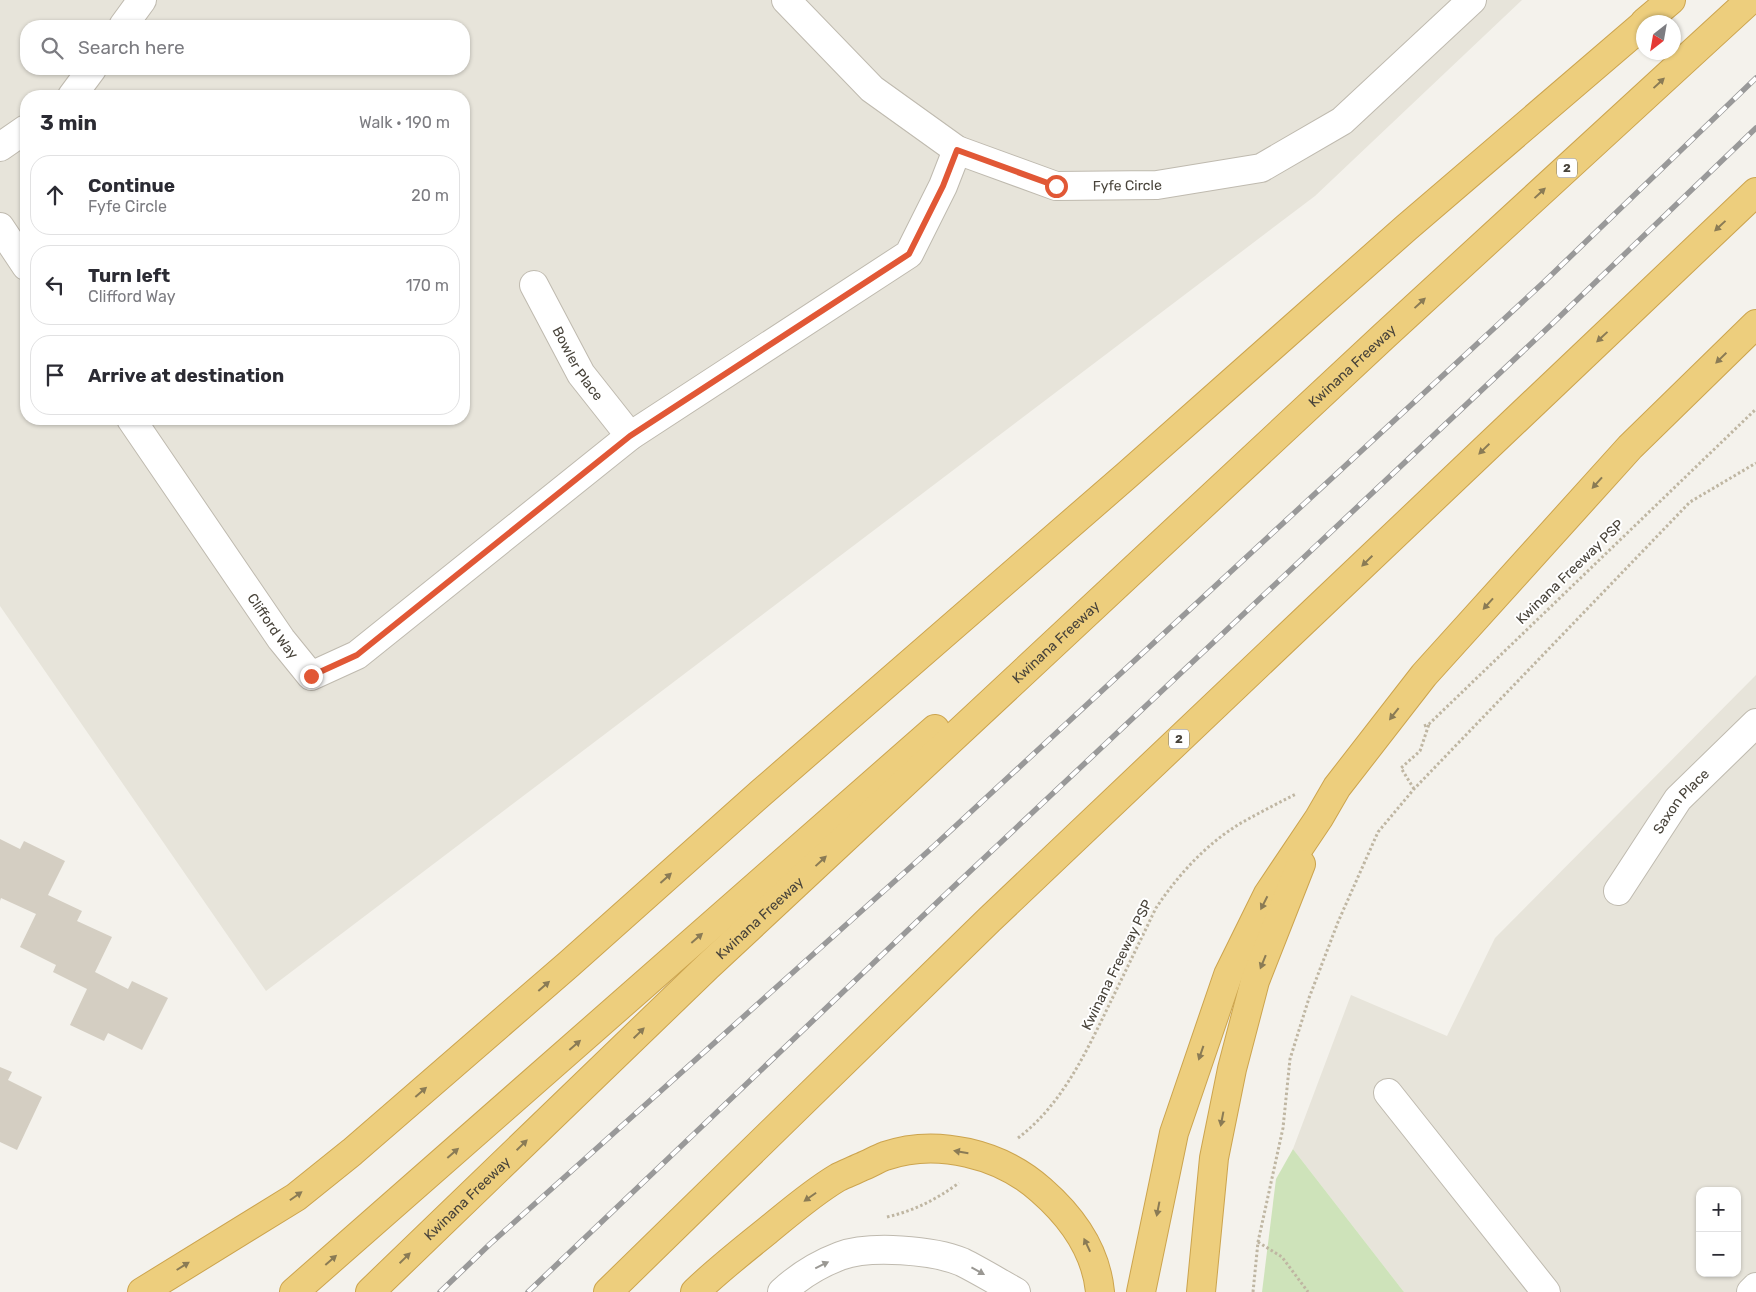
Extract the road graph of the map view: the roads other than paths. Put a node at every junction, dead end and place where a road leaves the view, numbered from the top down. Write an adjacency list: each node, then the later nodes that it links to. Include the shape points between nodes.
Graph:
1 (142, 0): 7 (street)
2 (786, 0): 13 (street, Fyfe Circle, via 872,89)
3 (1472, 0): 13 (street, Fyfe Circle, via 1342,121 1261,168 1157,185 1056,186)
4 (1671, 0): 6 (highway)
5 (1750, 0): 19 (highway, Kwinana Freeway / 2, one-way to 5)
6 (1653, 15)
7 (127, 20)
8 (1636, 30): 27 (highway, one-way to 8, via 296,1197 352,1152)
9 (88, 75): 10 (street)
10 (76, 90)
11 (20, 133): 12 (street)
12 (0, 147)
13 (957, 150): 21 (street, Clifford Way, via 909,254)
14 (1756, 192): 30 (highway, 2, one-way to 30, via 989,920)
15 (0, 227): 16 (street)
16 (20, 257)
17 (534, 285): 21 (street, Bowler Place, via 581,374)
18 (1756, 324): 23 (highway, one-way to 23, via 1630,447 1424,675 1337,787)
19 (1384, 336): 28 (highway, one-way to 19); 29 (highway, Kwinana Freeway / 2, one-way to 19, via 707,967)
20 (134, 425): 21 (street, Clifford Way, via 281,640 311,676 357,655)
21 (630, 436)
22 (1756, 722): 24 (street, Saxon Place, via 1678,799)
23 (1319, 818): 35 (highway, one-way to 35, via 1268,894 1228,975 1174,1132); 36 (highway, one-way to 36, via 1255,982 1232,1069 1214,1158)
24 (1618, 891)
25 (1388, 1093): 37 (street)
26 (1756, 1287): 38 (street)
27 (142, 1292)
28 (294, 1292)
29 (370, 1292)
30 (608, 1292)
31 (695, 1292): 34 (highway, one-way to 31, via 1082,1235 1032,1181 977,1155 927,1149 886,1156 837,1178 787,1214)
32 (782, 1292): 33 (street, one-way to 33, via 811,1270 842,1255 907,1250 961,1262)
33 (1016, 1292)
34 (1100, 1292)
35 (1141, 1292)
36 (1201, 1292)
37 (1546, 1292)
38 (1751, 1292)

